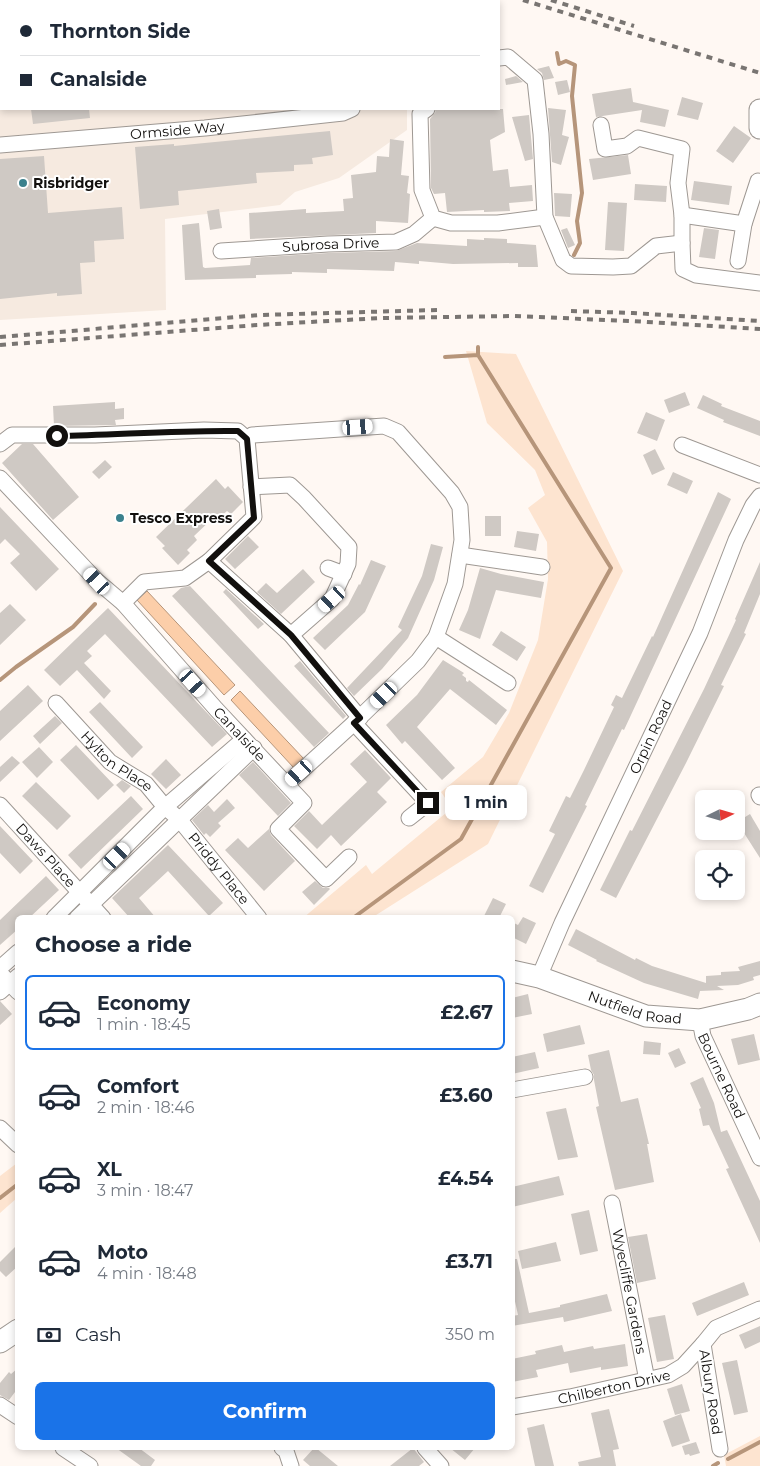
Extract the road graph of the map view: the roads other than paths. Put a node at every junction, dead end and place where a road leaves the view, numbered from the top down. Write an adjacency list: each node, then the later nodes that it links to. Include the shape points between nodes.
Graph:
1 (500, 58): 10 (street, via 508,57 535,80)
2 (350, 110): 7 (street, Ormside Way, via 263,122)
3 (426, 110): 11 (street, via 420,114 422,190)
4 (760, 110): 6 (street)
5 (601, 125): 9 (street, via 605,149 627,146 638,138 682,149 678,183)
6 (760, 128)
7 (0, 145)
8 (758, 181): 12 (street)
9 (682, 215): 12 (street); 13 (street)
10 (545, 217): 11 (street, via 488,223 451,223); 13 (street, via 563,260 571,266 631,266 656,246)
11 (433, 218): 14 (street, Subrosa Drive, via 414,234 396,242)
12 (744, 224): 15 (street)
13 (682, 243): 16 (street, via 684,269 696,275)
14 (221, 251)
15 (738, 261)
16 (760, 283)
17 (247, 439): 18 (street, via 238,431 204,430 125,435 12,435); 22 (street); 24 (street, via 252,434 392,428 452,492 460,507)
18 (0, 444)
19 (682, 445): 20 (street)
20 (760, 475)
21 (0, 478): 29 (street, Canalside, via 97,581)
22 (251, 487): 25 (street, via 254,518); 28 (street, via 290,485 349,547)
23 (760, 496): 51 (street, Orpin Road, via 736,540 700,633)
24 (461, 548): 26 (street); 31 (street, via 455,584)
25 (209, 561): 29 (street, via 185,578 144,582); 30 (street)
26 (542, 567)
27 (328, 568): 28 (street)
28 (346, 569): 30 (street, via 332,599)
29 (123, 603): 35 (street, Canalside)
30 (291, 635): 34 (street)
31 (436, 637): 32 (street); 34 (street, via 418,661)
32 (508, 683)
33 (56, 703): 38 (street, Hylton Place, via 110,762 146,784)
34 (357, 721): 36 (street); 39 (street, via 428,803)
35 (249, 743): 36 (street, Canalside); 38 (street); 40 (street)
36 (287, 784): 41 (street, Canalside, via 304,803 278,829 326,879)
37 (0, 805): 42 (street, Daws Place)
38 (165, 807): 40 (street, Hylton Place); 42 (street)
39 (408, 818)
40 (179, 819): 43 (street); 47 (street, Priddy Place)
41 (349, 857)
42 (80, 893): 43 (street, Daws Place); 44 (street)
43 (91, 904): 45 (street); 46 (street, Daws Place)
44 (57, 915)
45 (80, 915)
46 (100, 915)
47 (257, 915)
48 (15, 955): 49 (street)
49 (0, 968)
50 (515, 972): 51 (street, Nutfield Road)
51 (539, 977): 53 (street, Nutfield Road, via 646,1016)
52 (760, 1004): 53 (street, Nutfield Road)
53 (700, 1020): 58 (street, Bourne Road, via 703,1036)
54 (584, 1077): 55 (street)
55 (515, 1089)
56 (0, 1128): 57 (street)
57 (15, 1141)
58 (760, 1158)
59 (612, 1202): 64 (street, Wyecliffe Gardens)
60 (760, 1309): 63 (street, Albury Road, via 716,1328)
61 (15, 1332): 62 (street)
62 (0, 1342)
63 (703, 1344): 64 (street, Chilberton Drive, via 682,1366 668,1375); 68 (street, Albury Road)
64 (647, 1380): 66 (street, Chilberton Drive)
65 (0, 1405): 67 (street)
66 (515, 1406)
67 (15, 1415)
68 (720, 1449)
69 (66, 1450): 72 (street)
70 (285, 1450): 73 (street)
71 (427, 1450): 74 (street)
72 (90, 1466)
73 (291, 1466)
74 (441, 1466)

